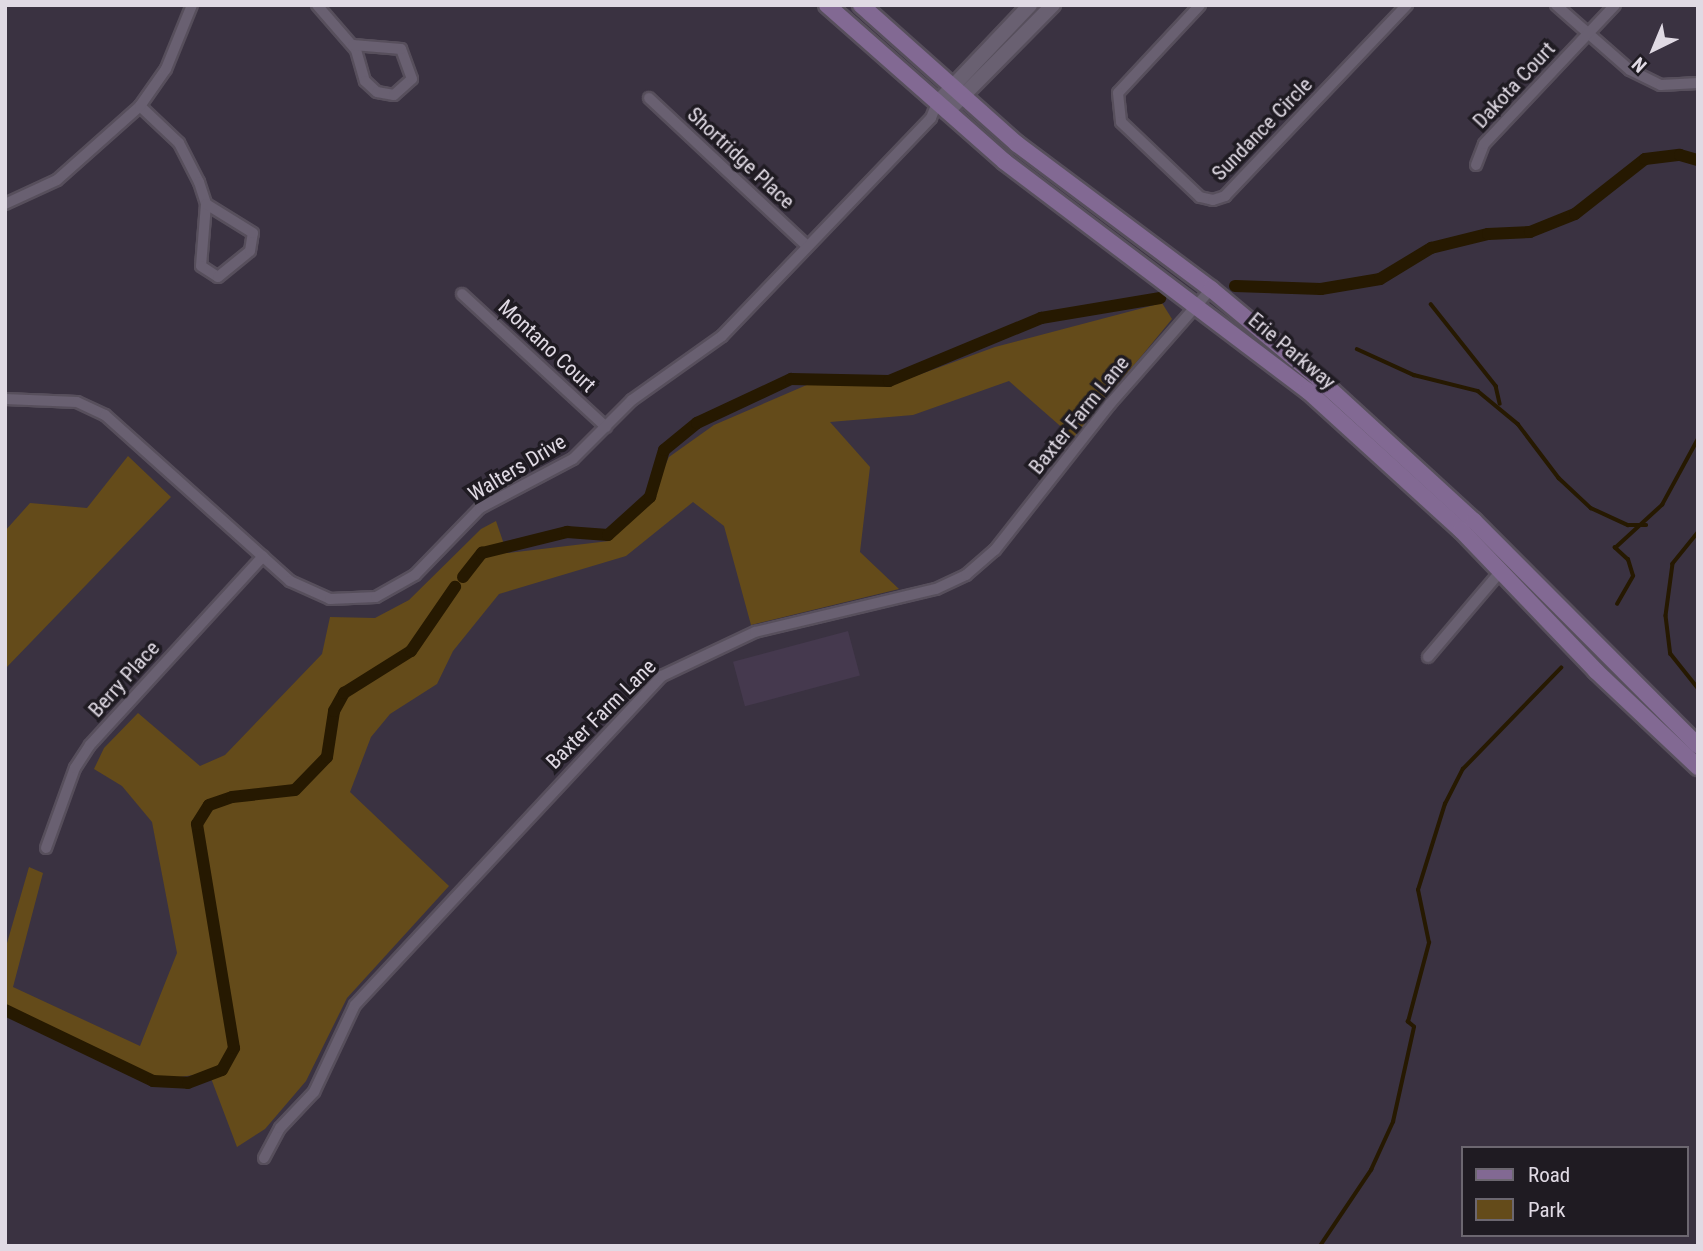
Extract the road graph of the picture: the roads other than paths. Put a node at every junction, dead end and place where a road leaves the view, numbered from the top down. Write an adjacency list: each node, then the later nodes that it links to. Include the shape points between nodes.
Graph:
1 (192, 5): 16 (street, via 166,69)
2 (317, 5): 12 (street)
3 (827, 5): 17 (main road, Erie Parkway)
4 (861, 5): 14 (main road, Erie Parkway)
5 (1030, 5): 14 (street)
6 (1053, 5): 14 (street)
7 (1200, 5): 8 (street, Sundance Circle, via 1118,93 1121,122 1200,197 1213,200 1225,196)
8 (1407, 5)
9 (1556, 5): 11 (street)
10 (1615, 5): 11 (street, Dakota Court)
11 (1587, 35): 13 (street, via 1630,70 1661,85); 18 (street, Dakota Court, via 1484,144)
12 (353, 45): 12 (street, via 365,81 377,92 394,95 412,79 401,49)
13 (1698, 83)
14 (958, 92): 17 (street); 22 (main road, Erie Parkway)
15 (649, 98): 21 (street, Shortridge Place)
16 (139, 106): 19 (street, via 57,180); 20 (street, via 179,143)
17 (938, 111): 21 (street, Walters Drive); 24 (main road, Erie Parkway)
18 (1476, 165)
19 (5, 204)
20 (206, 204): 20 (street, via 201,266 218,276 250,251 253,233)
21 (807, 246): 26 (street, Walters Drive, via 722,336 632,400)
22 (1211, 289): 24 (street, Baxter Farm Lane); 30 (main road, Erie Parkway, via 1436,484)
23 (462, 294): 26 (street, Montano Court)
24 (1198, 304): 28 (main road, Erie Parkway, via 1308,391); 33 (street, Baxter Farm Lane, via 1110,404 995,550 966,575 936,589 755,632 662,676 355,1005 314,1092 280,1128)
25 (5, 399): 27 (street, Walters Drive, via 77,402 105,415)
26 (606, 427): 27 (street, Walters Drive, via 573,459 480,508 415,575 386,593 352,601 308,593)
27 (263, 556): 32 (street, Berry Place, via 90,745 75,768)
28 (1500, 572): 29 (street); 31 (main road, Erie Parkway)
29 (1428, 657)
30 (1698, 746)
31 (1698, 767)
32 (46, 848)
33 (264, 1158)

